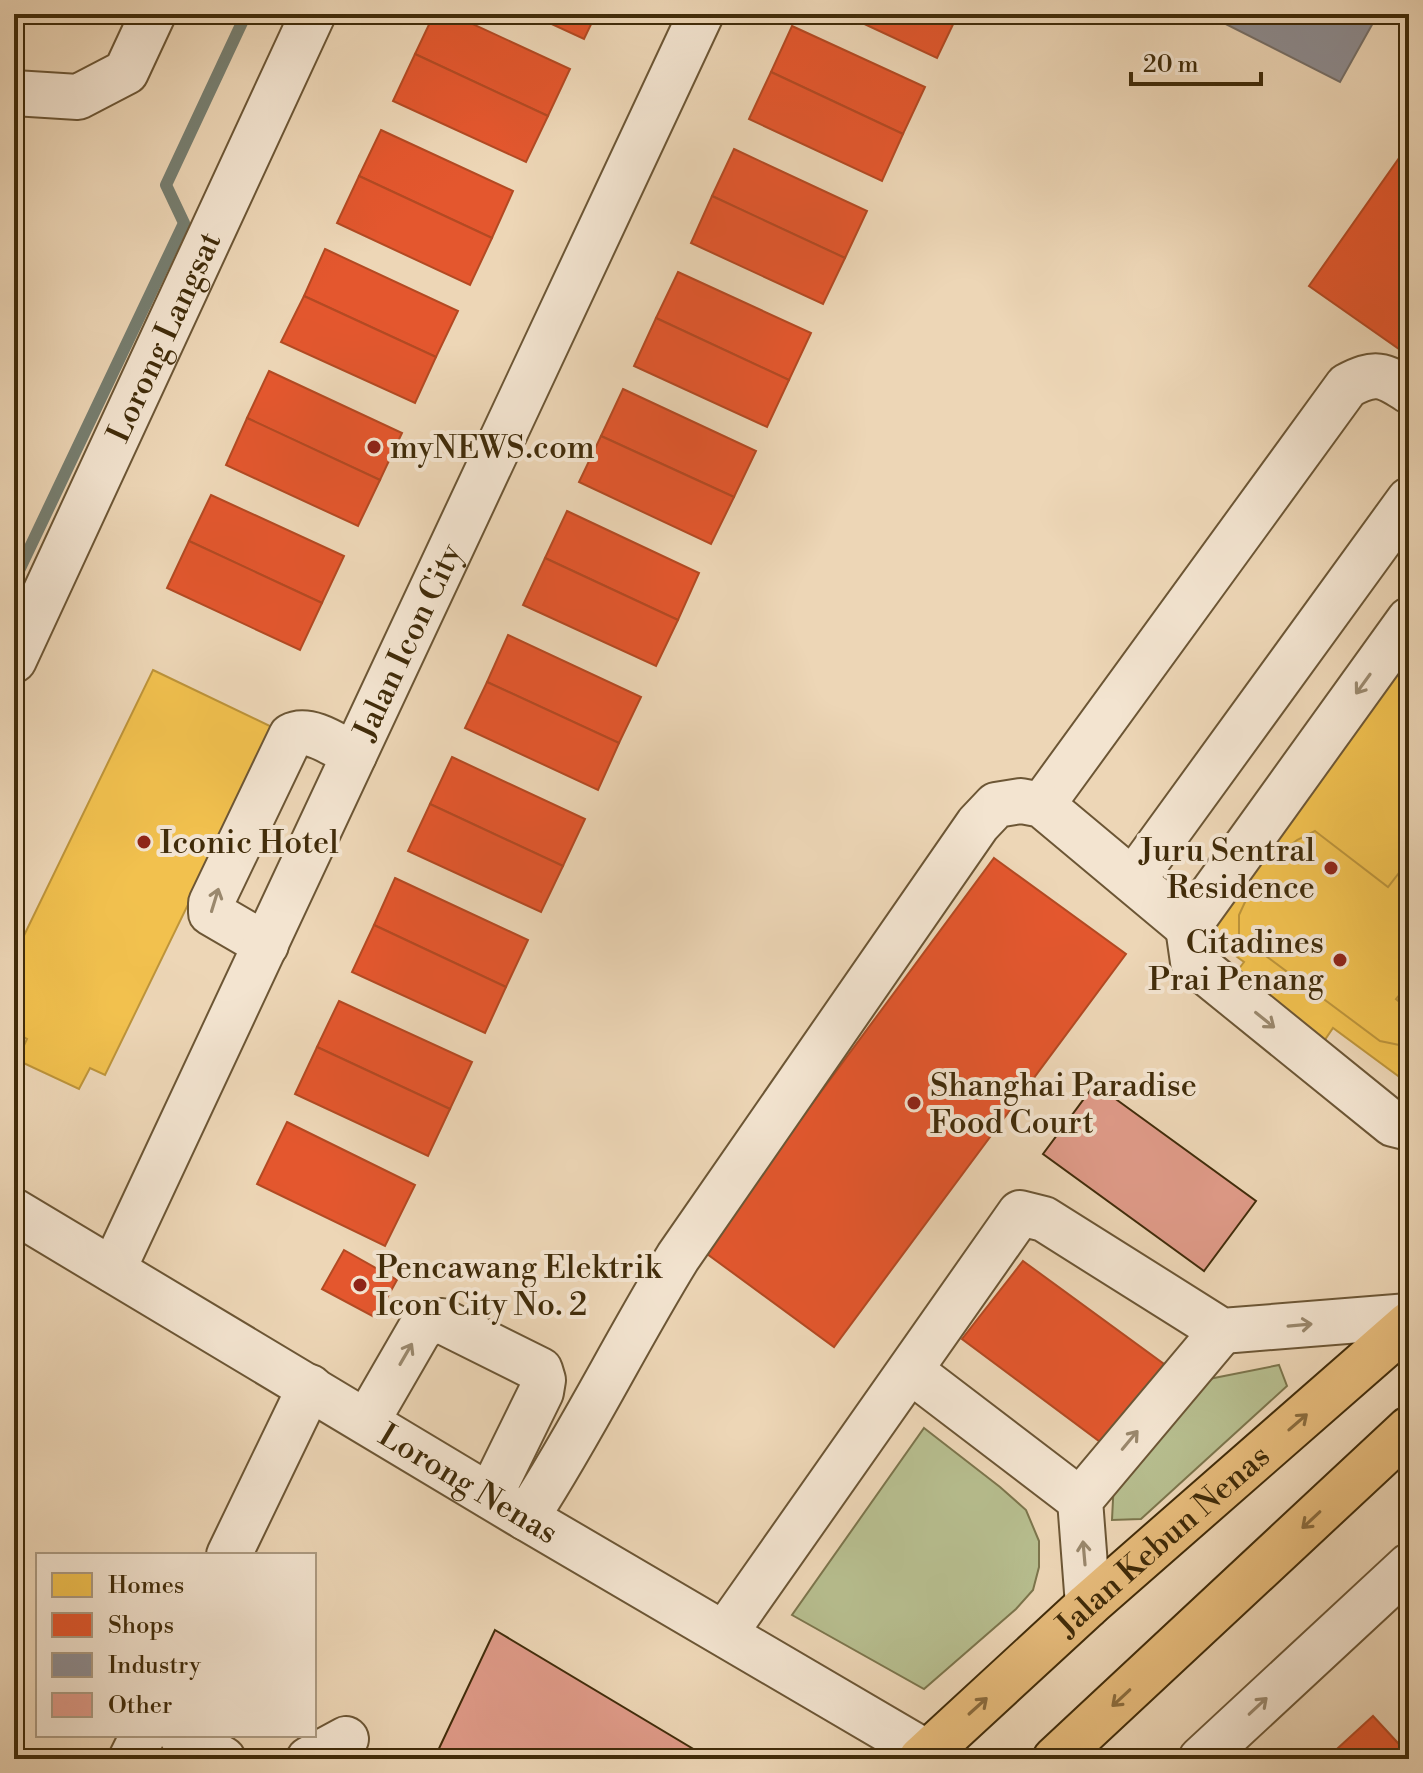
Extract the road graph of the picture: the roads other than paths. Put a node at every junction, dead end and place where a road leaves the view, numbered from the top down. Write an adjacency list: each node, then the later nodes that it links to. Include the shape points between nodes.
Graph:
1 (153, 14): 4 (street, via 126,72 78,97)
2 (313, 14): 8 (street, Lorong Langsat)
3 (701, 14): 9 (street, Jalan Icon City)
4 (14, 93)
5 (1409, 391): 10 (street, via 1387,376 1366,376 1347,386)
6 (1409, 500): 11 (street)
7 (1409, 620): 12 (street, one-way to 12)
8 (14, 660)
9 (354, 755): 13 (street, Jalan Icon City); 13 (street, one-way to 9, via 211,913 211,903 291,736 308,733)
10 (1042, 805): 11 (street); 26 (street, via 996,805 978,824 678,1257)
11 (1133, 880): 12 (street)
12 (1188, 927): 14 (street, one-way to 14, via 1193,962 1393,1124)
13 (266, 945): 16 (street, Jalan Icon City)
14 (1409, 1128)
15 (14, 1211): 16 (street, Lorong Nenas)
16 (113, 1270): 21 (street, Lorong Nenas)
17 (1409, 1316): 19 (street, one-way to 17)
18 (1409, 1324): 29 (main road, Jalan Kebun Nenas, one-way to 18)
19 (1222, 1331): 20 (street, via 1044,1219 1020,1213); 25 (street, one-way to 19)
20 (911, 1371): 25 (street); 30 (street)
21 (310, 1387): 22 (street, Lorong Nenas); 27 (street)
22 (367, 1421): 24 (street, Lorong Nenas); 24 (street, one-way to 24, via 430,1321 442,1321 540,1370 541,1392)
23 (1409, 1429): 36 (main road, one-way to 36)
24 (490, 1496): 26 (street, Lorong Nenas)
25 (1080, 1500): 29 (street, one-way to 25)
26 (526, 1518): 30 (street, Lorong Nenas)
27 (230, 1553)
28 (1409, 1566): 37 (street, one-way to 28)
29 (1088, 1605): 33 (main road, Jalan Kebun Nenas, one-way to 29)
30 (725, 1633): 33 (street, Lorong Nenas)
31 (142, 1737): 34 (street)
32 (184, 1737): 35 (street)
33 (924, 1756)
34 (131, 1759)
35 (223, 1759)
36 (1055, 1759)
37 (1201, 1759)

